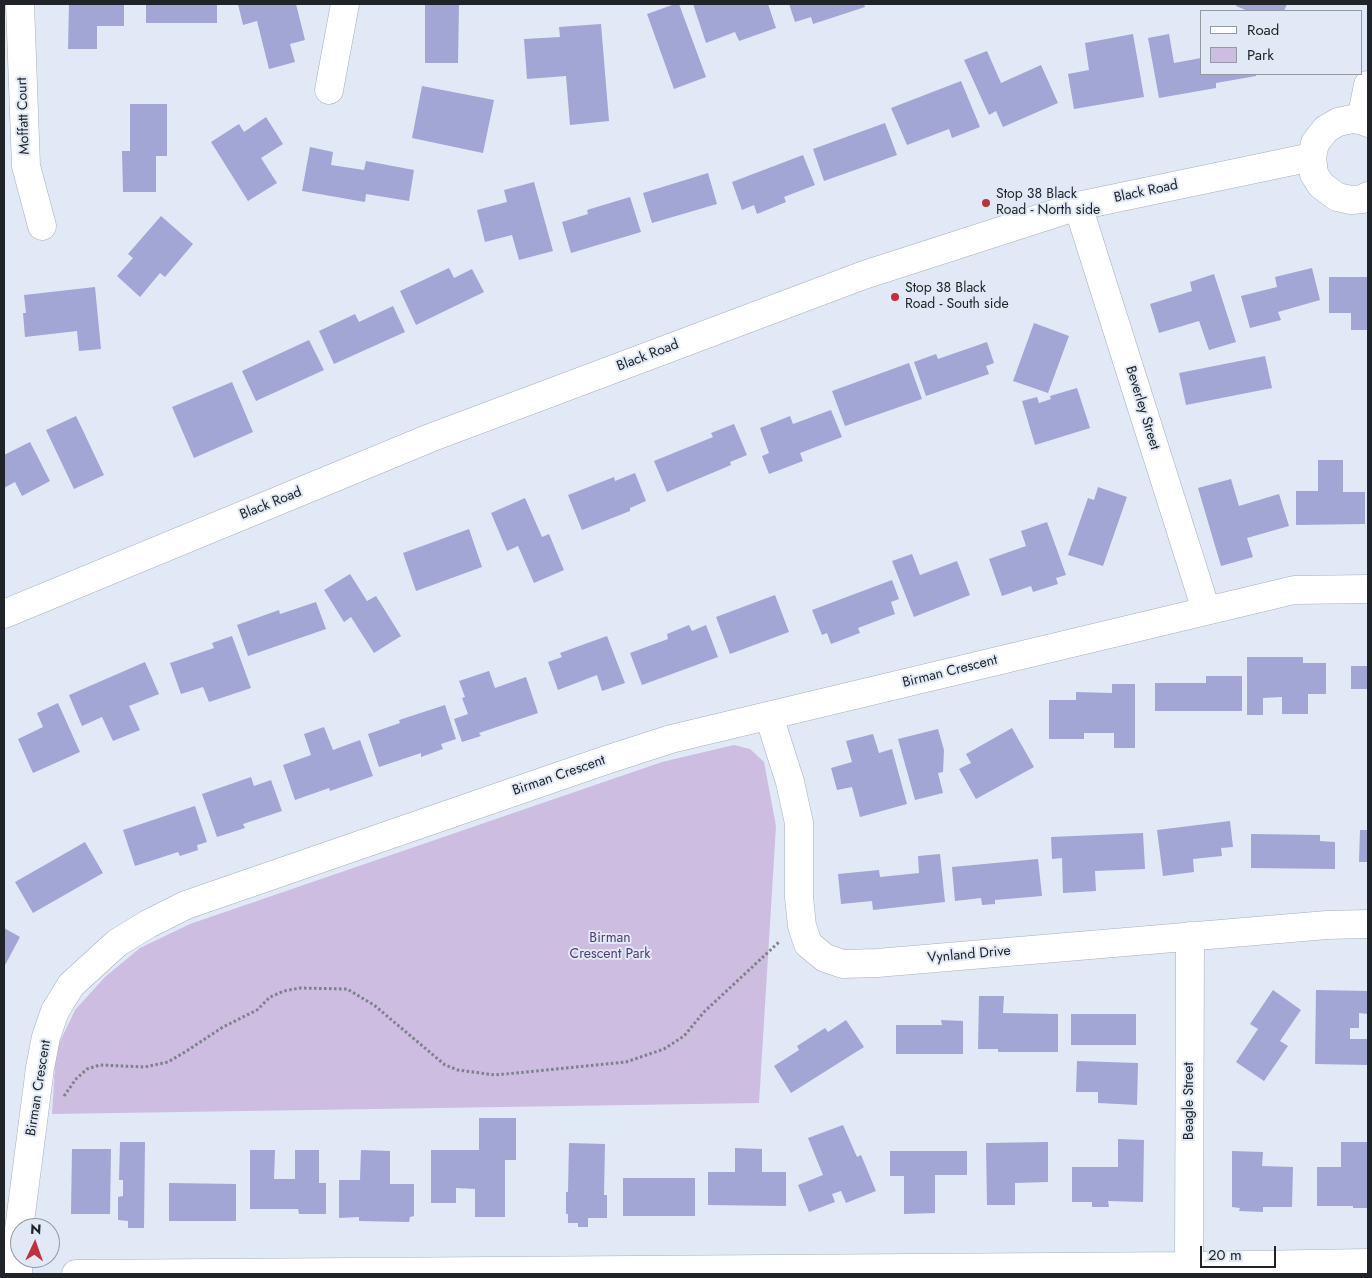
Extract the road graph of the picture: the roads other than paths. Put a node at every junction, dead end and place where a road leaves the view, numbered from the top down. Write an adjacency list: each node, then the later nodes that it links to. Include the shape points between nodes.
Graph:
1 (20, 4): 9 (street, Moffatt Court, via 26,166)
2 (344, 4): 4 (street)
3 (1368, 85): 5 (street)
4 (330, 90)
5 (1365, 121): 6 (street, via 1352,119 1326,129 1315,144)
6 (1312, 157): 7 (street, via 1314,174 1322,186 1337,197 1351,200); 8 (street, Black Road)
7 (1368, 196)
8 (1078, 206): 11 (street, Beverley Street); 12 (street, Black Road, via 864,275 430,438)
9 (42, 226)
10 (1368, 589): 11 (street, Birman Crescent, via 1294,590)
11 (1206, 610): 13 (street, Birman Crescent)
12 (4, 614)
13 (769, 716): 15 (street, Vynland Drive, via 799,823 802,926 808,944 826,958 843,964 877,963); 18 (street, Birman Crescent, via 671,739 615,757 186,905 117,943 71,985 55,1011 46,1037 18,1237)
14 (1368, 924): 15 (street, Vynland Drive)
15 (1190, 936): 17 (street, Beagle Street)
16 (1368, 1263): 17 (street)
17 (1189, 1266): 19 (street)
18 (18, 1274)
19 (76, 1274)

